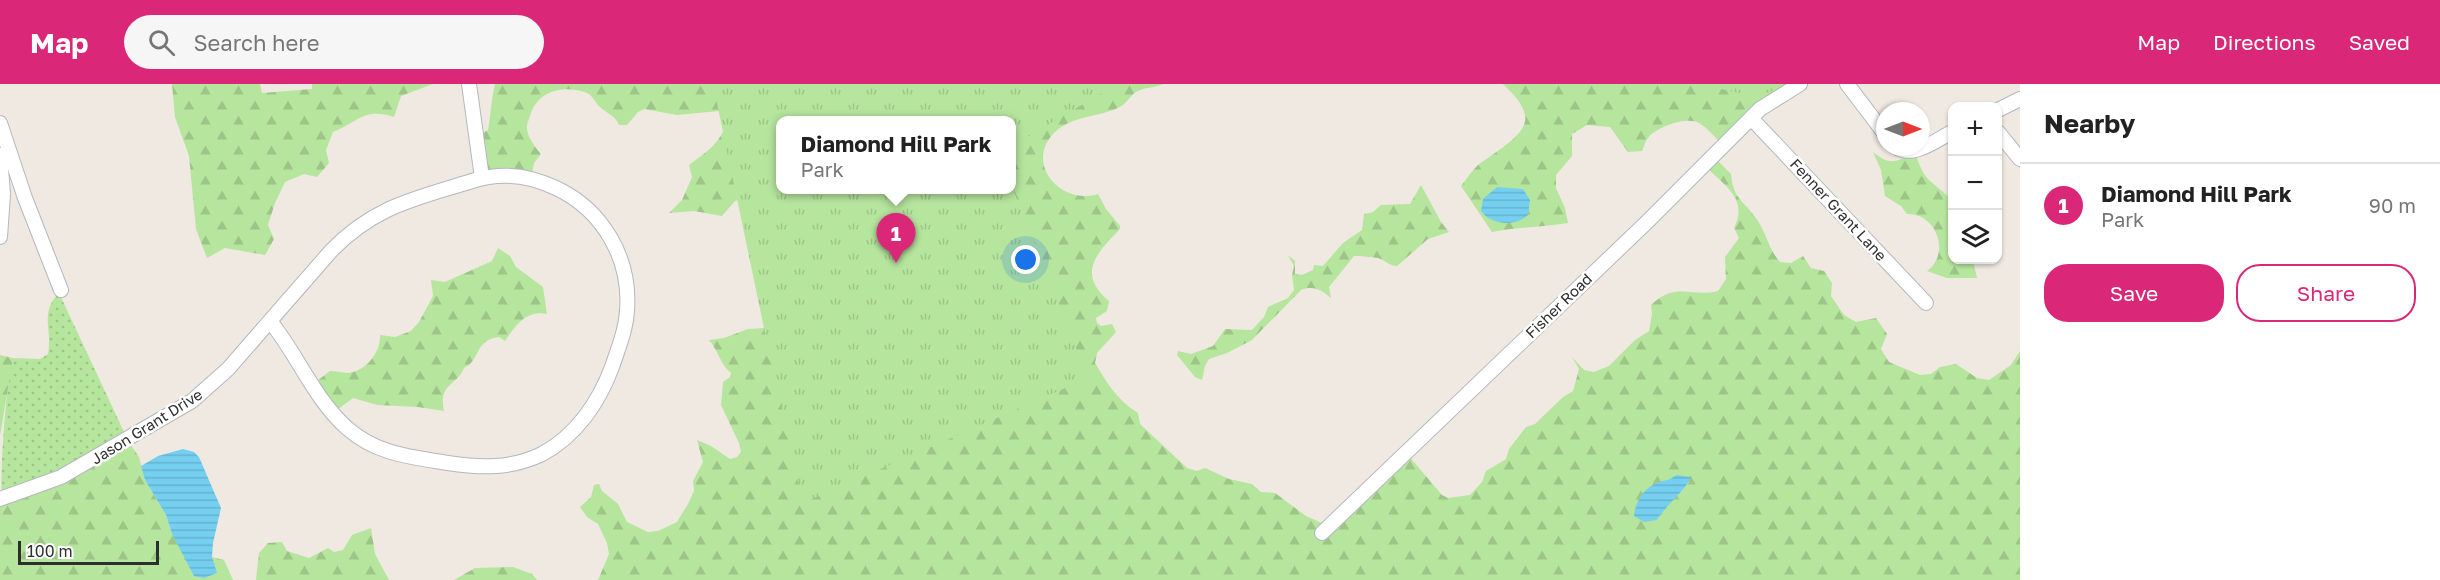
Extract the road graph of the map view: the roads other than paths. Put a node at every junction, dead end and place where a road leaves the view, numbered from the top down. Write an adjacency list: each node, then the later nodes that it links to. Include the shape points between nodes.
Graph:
1 (469, 84): 14 (street)
2 (1800, 84): 6 (street, Fisher Road)
3 (1847, 84): 7 (street)
4 (2020, 99): 5 (street)
5 (2002, 108)
6 (1751, 118): 17 (street, Fenner Grant Lane); 20 (street, Fisher Road)
7 (1876, 122)
8 (0, 123): 16 (street)
9 (1948, 134): 11 (street)
10 (2002, 137): 13 (street)
11 (1930, 143)
12 (0, 155): 15 (street)
13 (2020, 159)
14 (482, 178): 18 (street, Jason Grant Drive, via 388,208 364,221 337,245); 18 (street, Jason Grant Drive, via 523,177 565,192 604,227 621,259 627,311 619,346 597,400 558,444 527,460 493,467 400,456 377,448 351,432 329,409)
15 (0, 237)
16 (61, 290)
17 (1926, 303)
18 (270, 321): 19 (street, Jason Grant Drive, via 216,381 179,410 61,477)
19 (0, 499)
20 (1322, 533)

